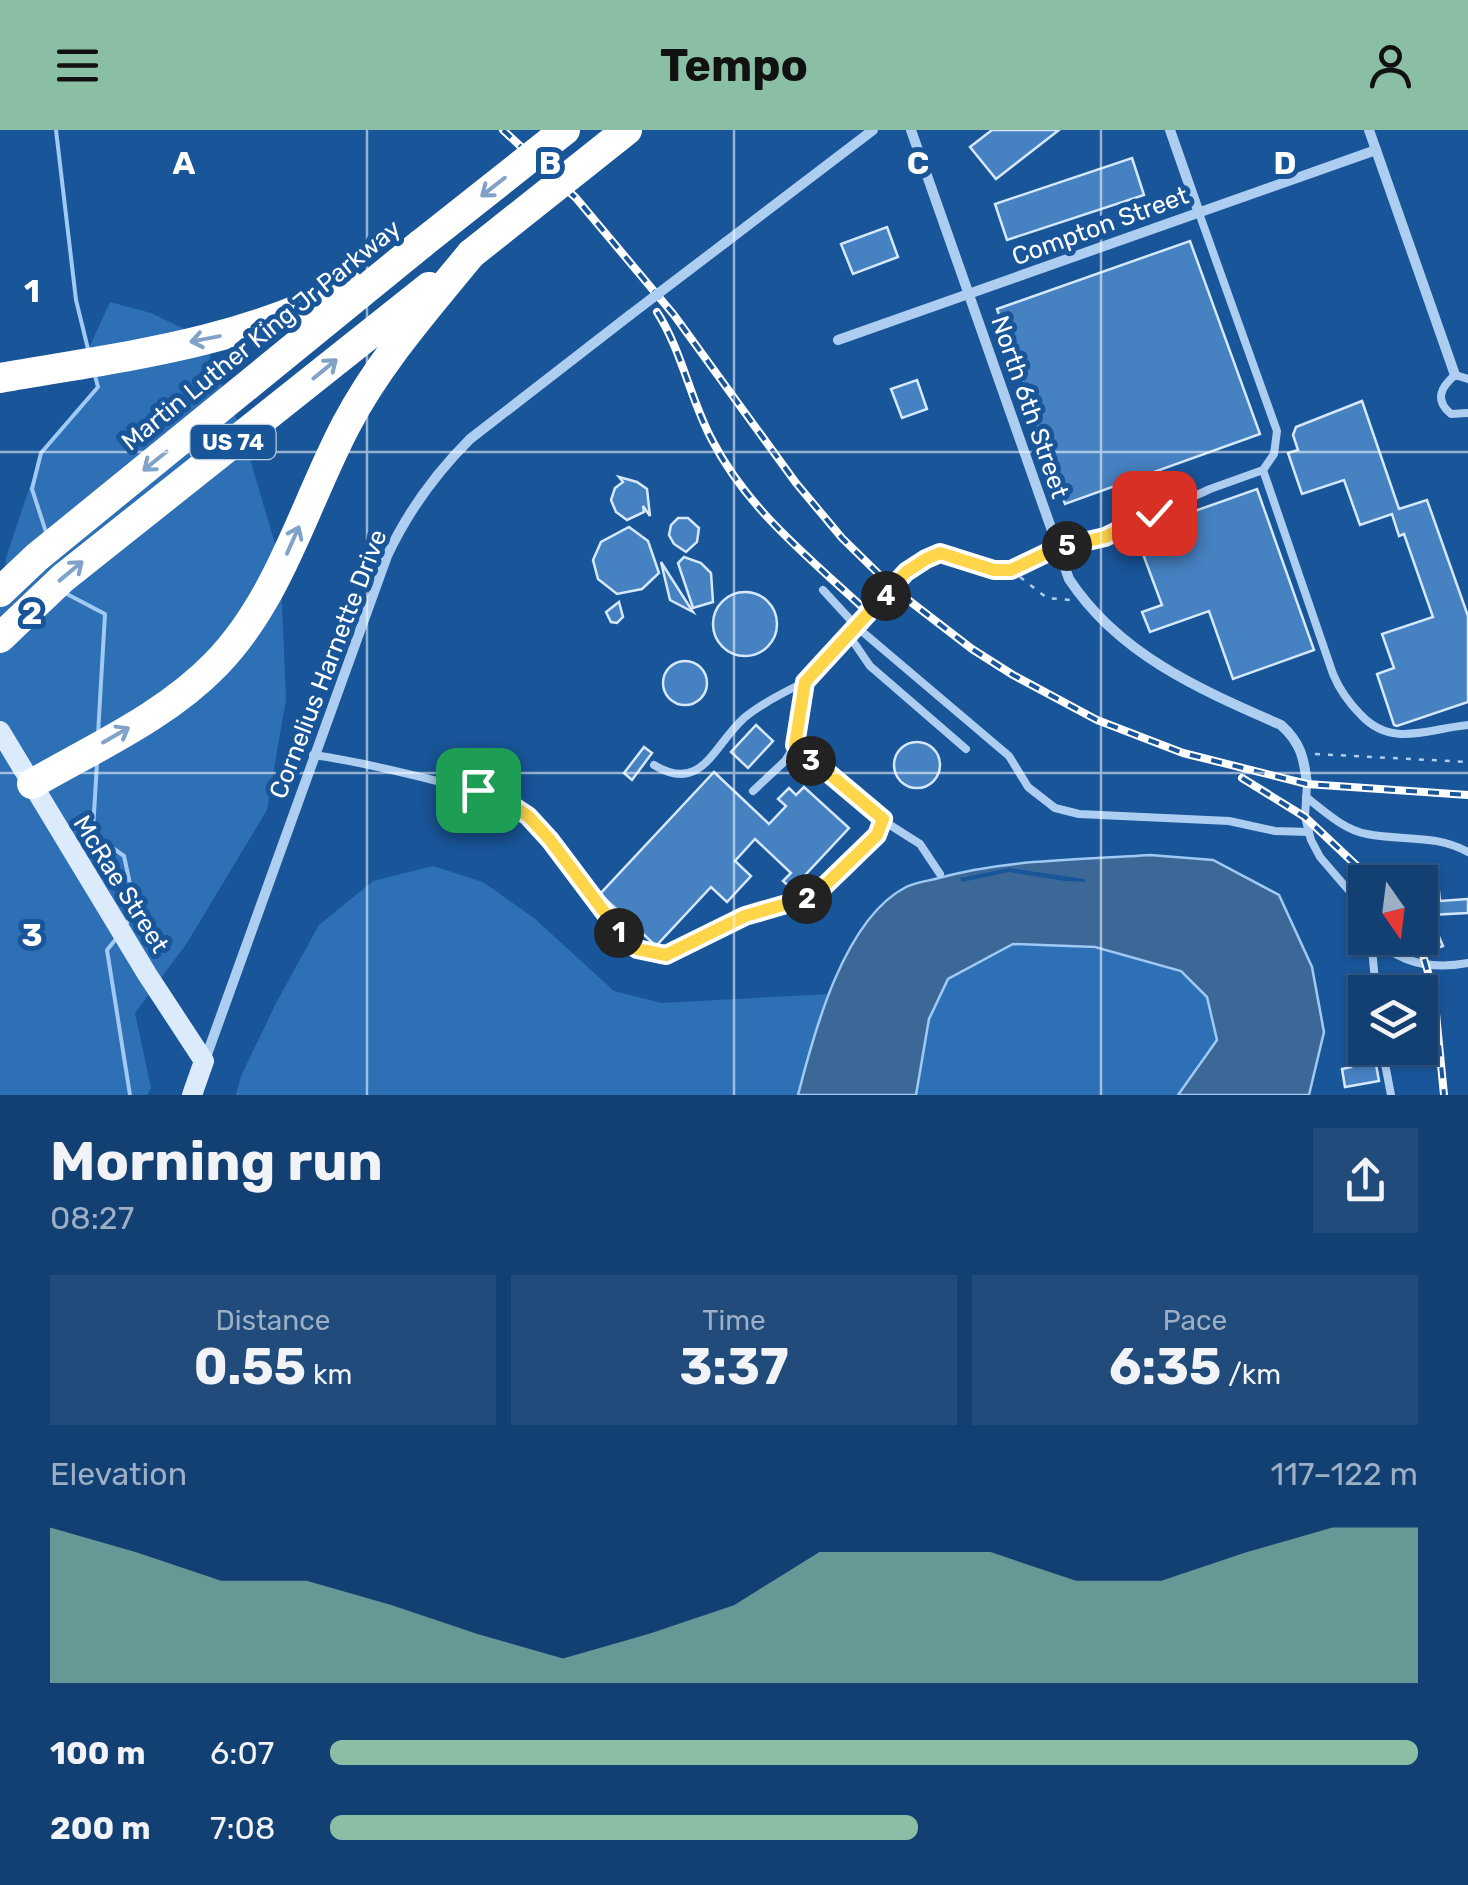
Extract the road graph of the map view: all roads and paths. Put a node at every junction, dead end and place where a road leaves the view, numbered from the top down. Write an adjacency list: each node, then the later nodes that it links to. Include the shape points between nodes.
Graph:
1 (564, 130): 9 (highway, Martin Luther King Jr Parkway / US 74, one-way to 9, bridge)
2 (627, 130): 10 (highway, US 74, bridge)
3 (873, 130): 31 (street, Cornelius Harnette Drive, bridge, via 470,438 429,484 386,556)
4 (911, 130): 11 (street, North 6th Street)
5 (1170, 130): 8 (street)
6 (1369, 130): 7 (street)
7 (1376, 150): 8 (street, Compton Street); 13 (street)
8 (1198, 212): 11 (street, Compton Street); 17 (lane, via 1277,431)
9 (421, 244): 14 (highway, one-way to 14, via 312,306 272,321); 21 (highway, Martin Luther King Jr Parkway / US 74, one-way to 21)
10 (471, 254): 25 (highway, US 74, one-way to 10, via 63,578); 35 (highway, one-way to 10, via 166,706 234,645 274,583 357,404)
11 (970, 293): 12 (street, Compton Street); 18 (street, North 6th Street)
12 (838, 340)
13 (1455, 374): 15 (lane); 16 (lane, via 1441,400 1452,414)
14 (0, 378)
15 (1468, 379)
16 (1468, 413)
17 (1263, 470): 18 (lane, via 1105,537); 27 (lane, via 1350,703 1387,734)
18 (1057, 548): 19 (lane); 22 (street, North 6th Street)
19 (1011, 570): 22 (path, via 1047,598); 23 (lane, via 940,553 906,572)
20 (823, 590): 23 (lane)
21 (0, 592)
22 (1082, 597): 32 (street, North 6th Street, via 1160,667 1281,725)
23 (856, 626): 24 (lane); 40 (lane, via 1008,756 1028,787 1055,808)
24 (848, 634): 26 (lane); 30 (lane, via 870,666)
25 (0, 638)
26 (805, 682): 29 (lane); 34 (lane, via 745,718 699,769 671,775)
27 (1468, 726)
28 (0, 731): 35 (main road, McRae Street)
29 (795, 745): 37 (lane); 39 (lane)
30 (966, 749)
31 (313, 755): 39 (lane, via 456,784 513,806 550,840 623,937 637,949 666,955 745,916 814,896 877,835); 46 (street, Cornelius Harnette Drive)
32 (1304, 756): 33 (path); 36 (street)
33 (1468, 762)
34 (654, 765)
35 (32, 784): 46 (main road, McRae Street)
36 (1306, 784): 38 (lane)
37 (754, 791)
38 (1306, 797): 40 (lane); 41 (lane, via 1360,832 1450,842)
39 (883, 819): 42 (lane, via 920,844)
40 (1309, 832): 43 (lane)
41 (1468, 852)
42 (940, 874)
43 (1348, 890)
44 (1397, 955): 45 (lane, via 1416,964)
45 (1468, 964)
46 (204, 1061): 48 (main road)
47 (1385, 1065): 49 (lane)
48 (192, 1095)
49 (1391, 1095)

